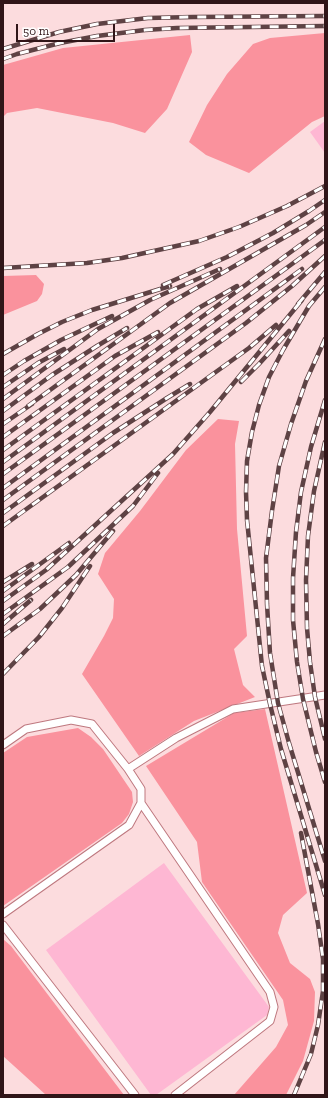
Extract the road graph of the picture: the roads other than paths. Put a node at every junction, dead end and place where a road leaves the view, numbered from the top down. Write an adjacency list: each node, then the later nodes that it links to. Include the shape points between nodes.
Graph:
1 (325, 695): 3 (lane, via 233,709 176,738)
2 (3, 745): 3 (lane, via 26,729 71,720 92,724)
3 (128, 769): 4 (lane, via 141,789)
4 (142, 803): 5 (lane, via 129,825); 8 (lane, via 274,1000 274,1014 270,1021)
5 (3, 914)
6 (3, 925): 7 (lane)
7 (134, 1095)
8 (175, 1095)

